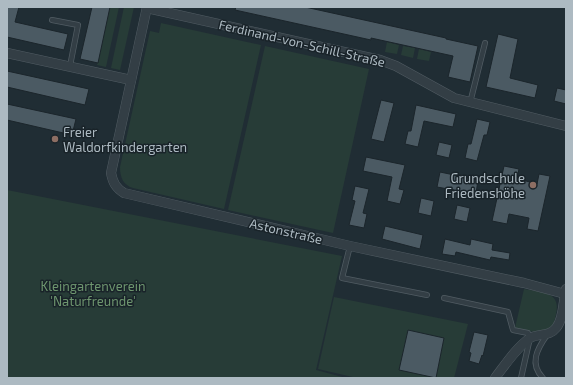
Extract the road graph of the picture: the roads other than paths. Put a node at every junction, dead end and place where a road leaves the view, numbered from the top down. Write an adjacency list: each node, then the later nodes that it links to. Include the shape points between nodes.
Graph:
1 (147, 7): 6 (street, Astonstraße); 7 (street, Ferdinand-von-Schill-Straße, via 380,60 396,66 449,96)
2 (52, 20): 5 (lane, via 78,25)
3 (485, 43): 7 (lane)
4 (7, 53): 5 (street)
5 (70, 66): 6 (street)
6 (131, 80): 9 (street, Astonstraße, via 111,174 117,188 124,193)
7 (470, 103): 8 (street, Ferdinand-von-Schill-Straße)
8 (566, 126)
9 (350, 246): 10 (street, Astonstraße); 11 (lane, via 342,278)
10 (565, 291): 13 (street)
11 (427, 295)
12 (444, 298): 15 (lane, via 508,312 513,330 528,333)
13 (563, 322): 14 (street)
14 (548, 334): 15 (street); 18 (lane, via 538,347 535,360 539,374)
15 (530, 338): 16 (street); 17 (lane)
16 (495, 378)
17 (521, 378)
18 (543, 378)

